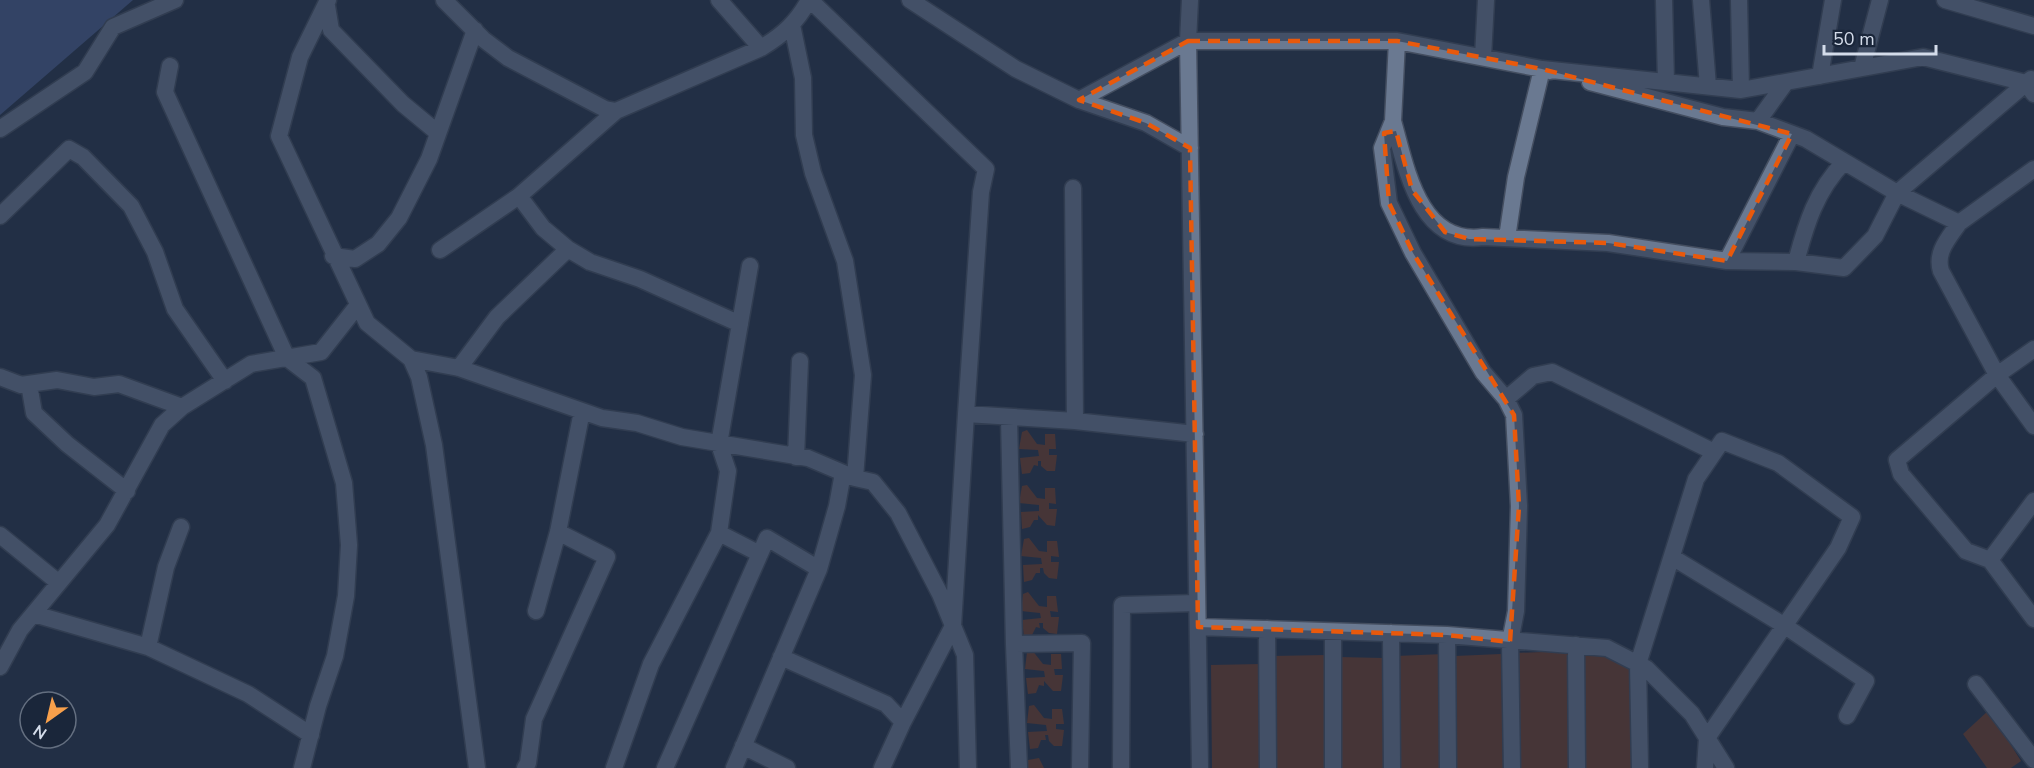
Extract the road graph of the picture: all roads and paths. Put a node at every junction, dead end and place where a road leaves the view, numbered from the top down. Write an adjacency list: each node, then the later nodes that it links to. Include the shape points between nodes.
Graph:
1 (175, 0): 35 (street, via 113,27 85,72)
2 (444, 0): 17 (street)
3 (719, 0): 20 (street)
4 (809, 0): 15 (street); 67 (street, via 986,169 981,192)
5 (910, 0): 31 (street, via 1008,64)
6 (1190, 0): 18 (street)
7 (1486, 0): 21 (street)
8 (1664, 0): 26 (street)
9 (1701, 0): 29 (street)
10 (1740, 0): 30 (street)
11 (1833, 0): 25 (street)
12 (1880, 0): 23 (street)
13 (1945, 0): 16 (street)
14 (328, 3): 36 (street, via 331,30 403,104); 49 (street, via 300,57 279,136)
15 (792, 25): 20 (street); 75 (street, via 803,78 804,135 844,261 863,375)
16 (2034, 26)
17 (475, 30): 32 (street, via 508,58 605,109); 36 (street)
18 (1188, 41): 19 (street); 31 (street); 38 (street)
19 (1397, 41): 21 (street); 33 (street)
20 (761, 48): 32 (street)
21 (1483, 57): 24 (street)
22 (170, 66): 56 (street, via 165,92)
23 (1862, 68): 25 (street); 28 (street, via 1923,57)
24 (1542, 69): 26 (street); 34 (street, via 1723,117); 46 (street, via 1516,177)
25 (1820, 76): 27 (street)
26 (1666, 82): 29 (street)
27 (1786, 82): 30 (street); 34 (street)
28 (2031, 85): 42 (street)
29 (1708, 86): 30 (street)
30 (1741, 90)
31 (1079, 100): 38 (street, via 1146,123)
32 (616, 111): 43 (street)
33 (1393, 121): 46 (street, via 1412,190 1445,231 1469,239); 64 (street, via 1382,148 1389,203 1413,253 1483,372)
34 (1758, 121): 37 (street)
35 (0, 129)
36 (438, 133): 49 (street, via 399,218 378,244 355,260)
37 (1792, 134): 39 (street); 50 (street)
38 (1190, 148): 71 (street)
39 (1844, 162): 42 (street); 51 (street, via 1810,210)
40 (2034, 169): 45 (street)
41 (1072, 188): 69 (street)
42 (1897, 193): 45 (street); 51 (street, via 1875,237 1844,268)
43 (519, 196): 47 (street, via 543,228); 48 (street)
44 (0, 216): 62 (street, via 69,149 83,157 131,206 155,252 175,309)
45 (1959, 223): 60 (street, via 1938,261)
46 (1507, 238): 50 (street, via 1608,243)
47 (568, 249): 54 (street, via 590,262 640,279); 59 (street, via 496,317)
48 (440, 250)
49 (333, 256): 53 (street)
50 (1726, 261): 51 (street)
51 (1796, 262)
52 (750, 266): 54 (street)
53 (358, 305): 56 (street, via 321,352); 57 (street, via 367,323)
54 (740, 324): 72 (street)
55 (2034, 349): 60 (street)
56 (287, 358): 62 (street, via 251,364); 108 (street, via 313,378 344,483 349,545 346,596 335,656)
57 (411, 359): 59 (street); 113 (street, via 419,377 434,445)
58 (800, 361): 74 (street)
59 (459, 368): 66 (street)
60 (1996, 375): 70 (street); 84 (street, via 1897,460 1901,474 1966,551)
61 (0, 377): 63 (street)
62 (225, 381): 65 (street)
63 (29, 384): 65 (street, via 57,380 94,387 119,384); 76 (street, via 34,413)
64 (1506, 399): 73 (street, via 1533,376 1552,372); 98 (street, via 1514,415 1519,506 1516,611)
65 (182, 407): 76 (street, via 162,425)
66 (582, 411): 72 (street); 79 (street)
67 (966, 414): 68 (street); 91 (street)
68 (1008, 418): 69 (street); 99 (street)
69 (1075, 421): 71 (street)
70 (2034, 426)
71 (1195, 434): 87 (street)
72 (719, 444): 74 (street); 80 (street, via 728,471)
73 (1714, 452): 83 (street, via 1696,479); 92 (street, via 1722,441 1778,463 1852,517 1838,548)
74 (796, 457): 75 (street, via 808,458)
75 (849, 476): 85 (street); 91 (street, via 873,482 898,513)
76 (127, 491): 86 (street, via 107,525)
77 (2034, 501): 84 (street)
78 (181, 527): 101 (street, via 166,567)
79 (558, 532): 88 (street); 114 (street, via 607,557 534,718)
80 (719, 533): 82 (street); 115 (street, via 651,664)
81 (0, 535): 86 (street)
82 (760, 554): 85 (street, via 767,538); 116 (street)
83 (1672, 557): 92 (street); 103 (street)
84 (1990, 560): 90 (street)
85 (819, 569): 102 (street)
86 (59, 583): 89 (street)
87 (1197, 603): 93 (street); 123 (street, via 1122,605)
88 (536, 611)
89 (34, 614): 101 (street); 104 (street, via 20,630)
90 (2034, 619)
91 (953, 626): 107 (street); 120 (street, via 965,655)
92 (1785, 626): 106 (street, via 1866,681); 109 (street)
93 (1198, 627): 94 (street); 124 (street)
94 (1268, 629): 95 (street); 125 (street)
95 (1333, 632): 96 (street); 126 (street)
96 (1391, 633): 97 (street); 127 (street)
97 (1447, 635): 98 (street); 128 (street)
98 (1510, 642): 100 (street); 129 (street)
99 (1014, 644): 121 (street); 122 (street, via 1082,643)
100 (1576, 645): 103 (street, via 1607,648); 130 (street)
101 (148, 647): 108 (street, via 248,694)
102 (781, 657): 107 (street, via 886,704); 110 (street)
103 (1638, 664): 109 (street, via 1692,714); 131 (street)
104 (0, 667)
105 (1976, 684): 111 (street)
106 (1847, 716)
107 (903, 722): 119 (street)
108 (311, 735): 112 (street)
109 (1707, 738): 132 (street); 133 (street)
110 (743, 746): 117 (street); 118 (street)
111 (2034, 760)
112 (302, 768)
113 (477, 768)
114 (525, 768)
115 (614, 768)
116 (665, 768)
117 (734, 768)
118 (787, 768)
119 (882, 768)
120 (968, 768)
121 (1019, 768)
122 (1080, 768)
123 (1121, 768)
124 (1200, 768)
125 (1268, 768)
126 (1333, 768)
127 (1392, 768)
128 (1448, 768)
129 (1512, 768)
130 (1578, 768)
131 (1640, 768)
132 (1705, 768)
133 (1726, 768)

